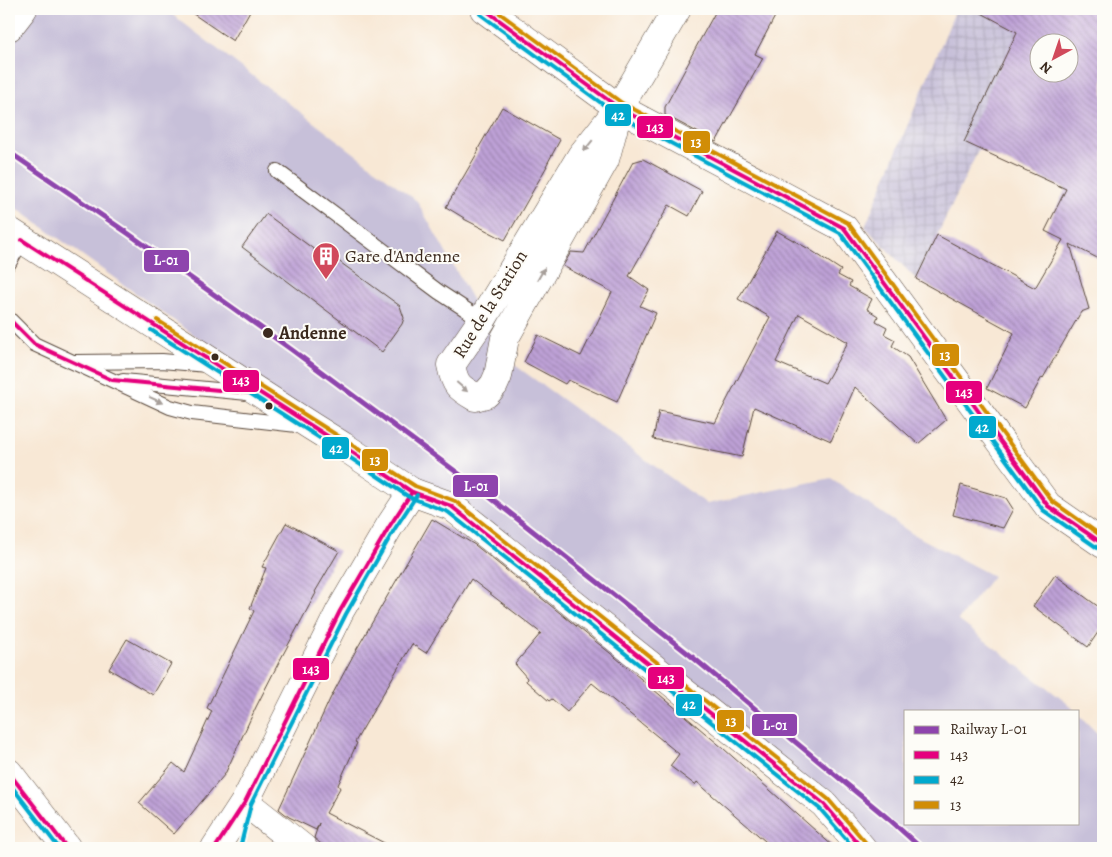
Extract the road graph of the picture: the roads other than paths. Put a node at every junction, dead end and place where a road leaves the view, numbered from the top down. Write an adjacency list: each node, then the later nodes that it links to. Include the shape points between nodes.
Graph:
1 (23, 9): 4 (street)
2 (484, 9): 5 (street)
3 (677, 9): 5 (street, Rue de la Station)
4 (9, 26)
5 (619, 108): 10 (street, Rue de la Station, one-way to 10, via 581,156); 10 (street, Rue de la Station, one-way to 5, via 451,365 454,380 475,397 486,394 494,385 504,338 605,160); 17 (street, via 844,228 1048,506)
6 (277, 171): 10 (lane, via 439,292)
7 (15, 236): 8 (lane); 12 (street)
8 (9, 263)
9 (9, 319): 11 (lane, via 34,344)
10 (482, 320)
11 (72, 362): 12 (lane, via 162,360); 13 (lane)
12 (216, 366): 14 (street)
13 (112, 380): 14 (lane); 15 (lane, one-way to 15, via 170,406 192,412)
14 (261, 394): 15 (street)
15 (311, 426): 16 (street)
16 (412, 492): 19 (street, via 340,611); 24 (street, via 459,512 824,804)
17 (1103, 544)
18 (9, 773): 20 (street)
19 (246, 802): 21 (street); 22 (street); 23 (street)
20 (67, 848)
21 (215, 848)
22 (234, 848)
23 (303, 848)
24 (862, 848)

